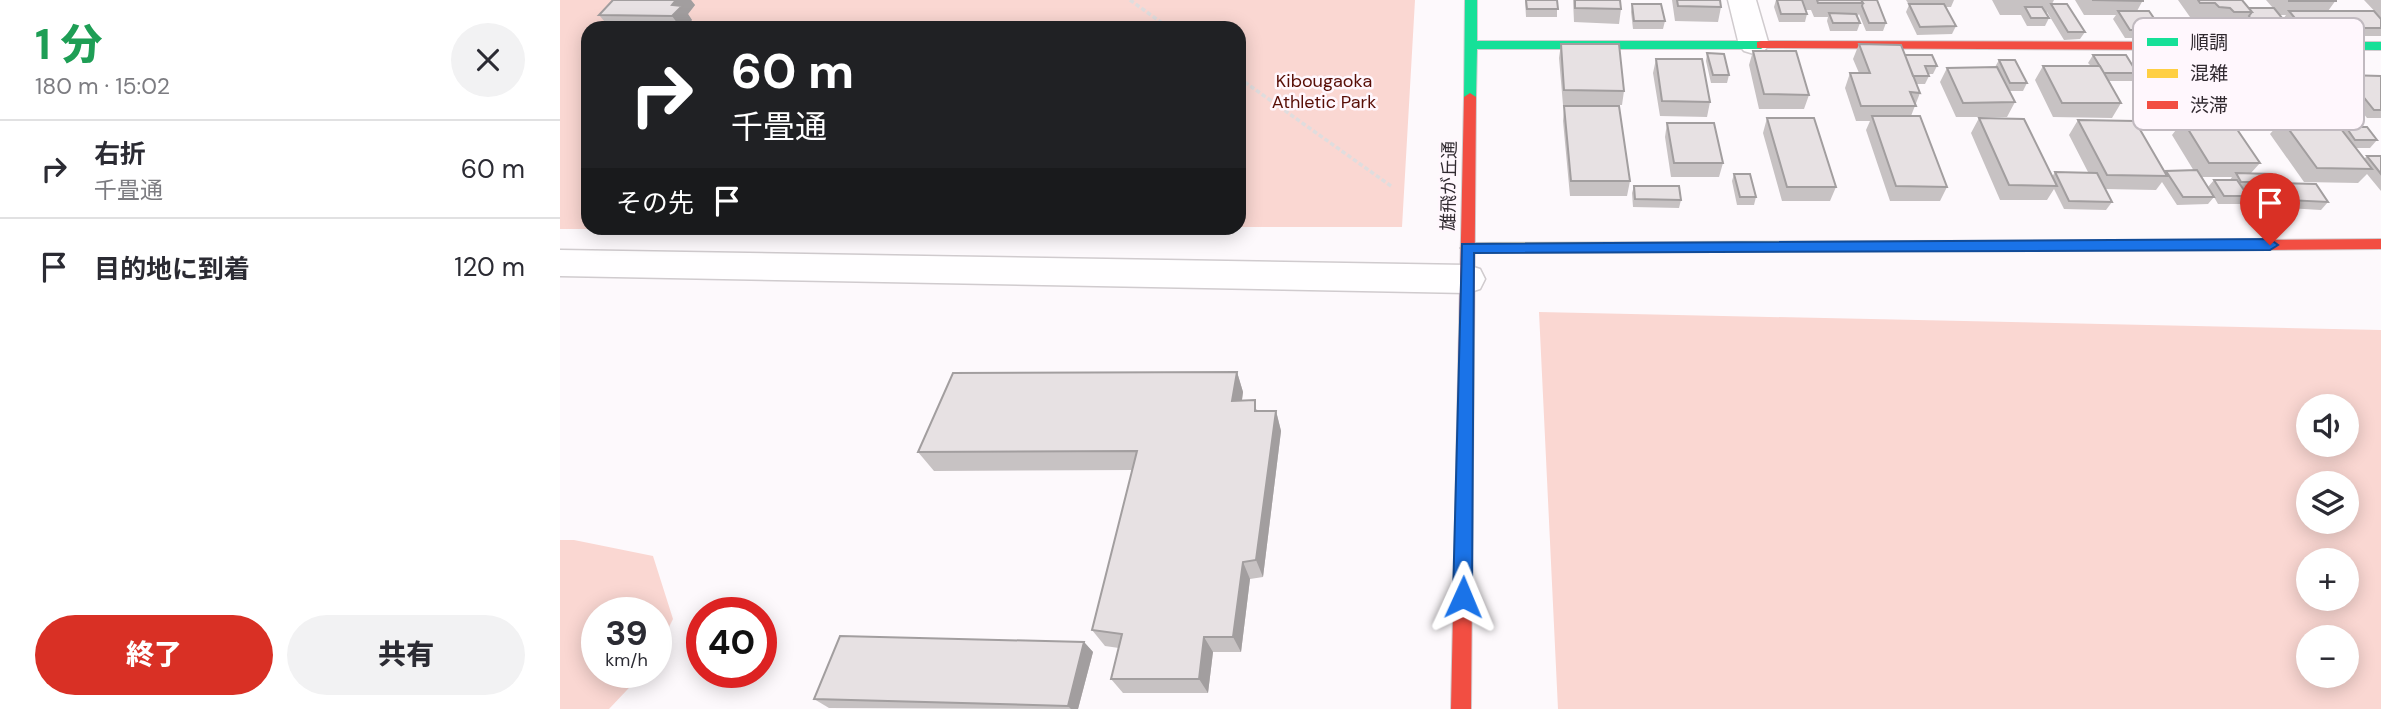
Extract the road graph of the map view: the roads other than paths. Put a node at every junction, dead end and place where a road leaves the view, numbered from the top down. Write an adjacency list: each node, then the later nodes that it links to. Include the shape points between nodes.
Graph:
1 (1471, 0): 3 (street, 雄飛が丘通)
2 (1742, 0): 4 (street)
3 (1471, 46): 4 (street); 8 (street, 雄飛が丘通)
4 (1754, 46): 5 (street)
5 (2133, 46)
6 (2381, 244): 8 (street)
7 (560, 263): 8 (street)
8 (1467, 263): 9 (street, 雄飛が丘通)
9 (1461, 709)

